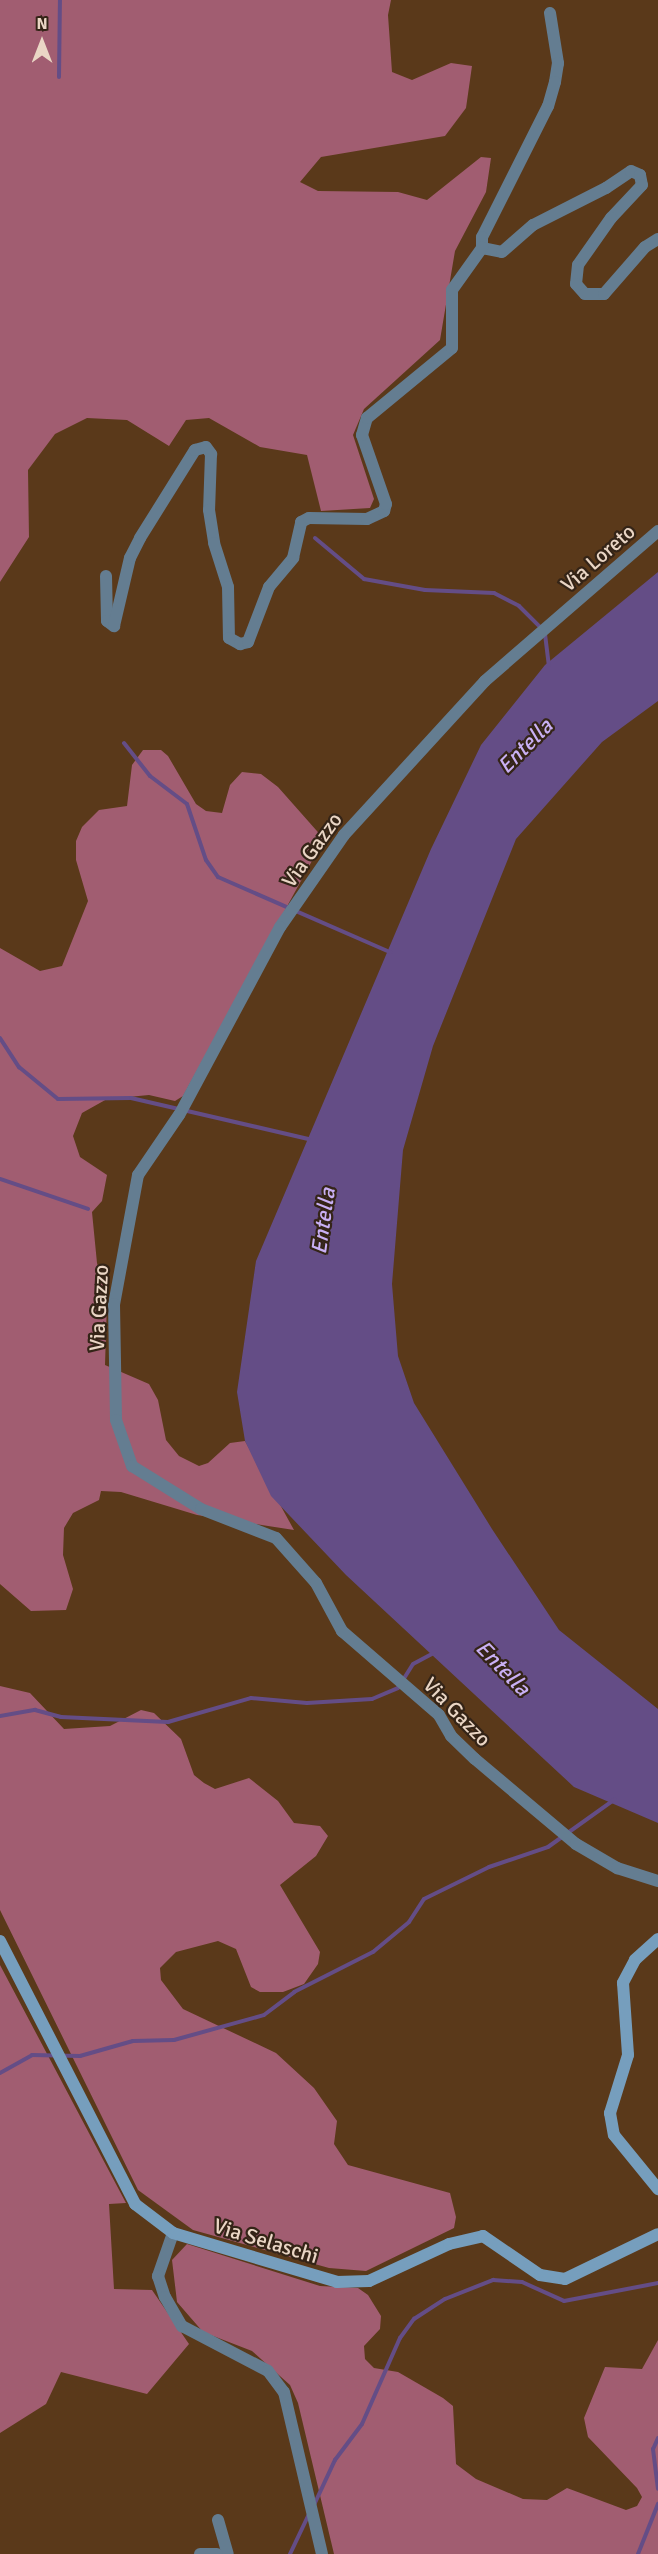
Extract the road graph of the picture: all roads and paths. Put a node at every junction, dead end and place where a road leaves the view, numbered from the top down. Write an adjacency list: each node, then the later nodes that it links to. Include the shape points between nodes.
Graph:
1 (550, 13): 3 (street, via 558,63 552,90 482,237)
2 (658, 239): 3 (street, via 645,247 604,294 585,294 576,284 578,266 610,218 642,185 640,175 631,171 606,189 533,225 502,252)
3 (482, 248): 5 (street, via 452,290 452,348 367,418 362,435 386,504 384,511 367,519 309,518 301,522 293,558 269,587 248,642 240,645 229,638 228,587 214,543 209,510 211,454 206,447 195,450 140,538 130,558 118,623 112,626 107,621)
4 (658, 531): 6 (street, Via Loreto)
5 (106, 576)
6 (563, 614): 7 (street, Via Gazzo, via 449,716 344,835 280,927 179,1115 144,1162 132,1194 114,1304 116,1420 132,1466 154,1483 201,1509 276,1538 316,1583 342,1632 439,1715 451,1736 475,1759 576,1844 617,1868)
7 (658, 1881)
8 (658, 1939): 10 (street, via 635,1960 623,1983 628,2055 610,2113 614,2135)
9 (0, 1941): 11 (street, Via Selaschi, via 135,2204)
10 (658, 2189)
11 (173, 2233): 12 (street, Via Selaschi, via 338,2282 369,2281 449,2244 483,2236 540,2275 566,2279); 17 (street, via 158,2276 165,2297 182,2326 268,2371 284,2392)
12 (658, 2234)
13 (218, 2520): 16 (street)
14 (200, 2554): 15 (street)
15 (217, 2554)
16 (228, 2554)
17 (322, 2554)

